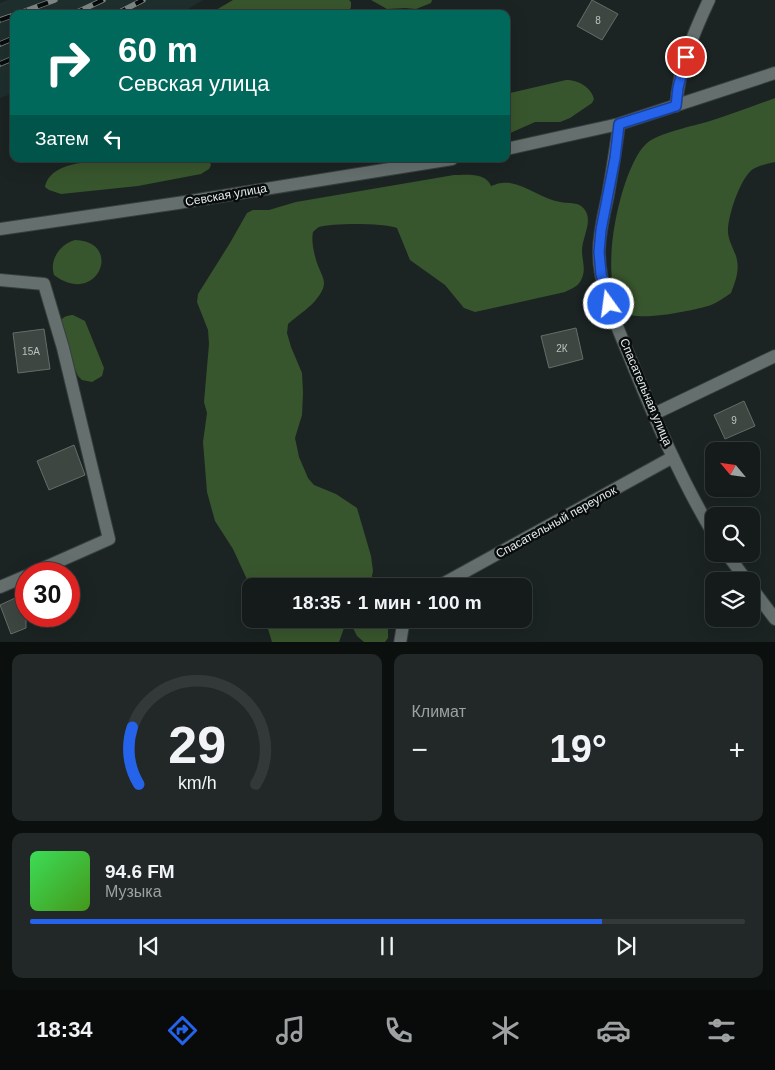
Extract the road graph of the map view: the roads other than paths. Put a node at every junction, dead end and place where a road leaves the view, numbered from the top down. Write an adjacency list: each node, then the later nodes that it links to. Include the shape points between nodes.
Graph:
1 (709, 0): 3 (street, via 681,70)
2 (775, 72): 3 (street)
3 (676, 106): 4 (street)
4 (619, 124): 5 (street); 10 (street, Спасательная улица, via 601,230 601,274 609,304)
5 (510, 149)
6 (433, 162): 7 (street, Севская улица)
7 (0, 230)
8 (0, 280): 13 (street, via 44,284 63,348 109,539)
9 (775, 356): 10 (street)
10 (654, 414): 11 (street, Спасательная улица)
11 (673, 457): 12 (street, Спасательная улица); 14 (street, Спасательный переулок)
12 (705, 518)
13 (57, 562)
14 (454, 578)
15 (15, 581): 16 (street)
16 (0, 587)
17 (760, 599): 18 (street)
18 (775, 619)
19 (401, 628): 20 (street)
20 (400, 642)

